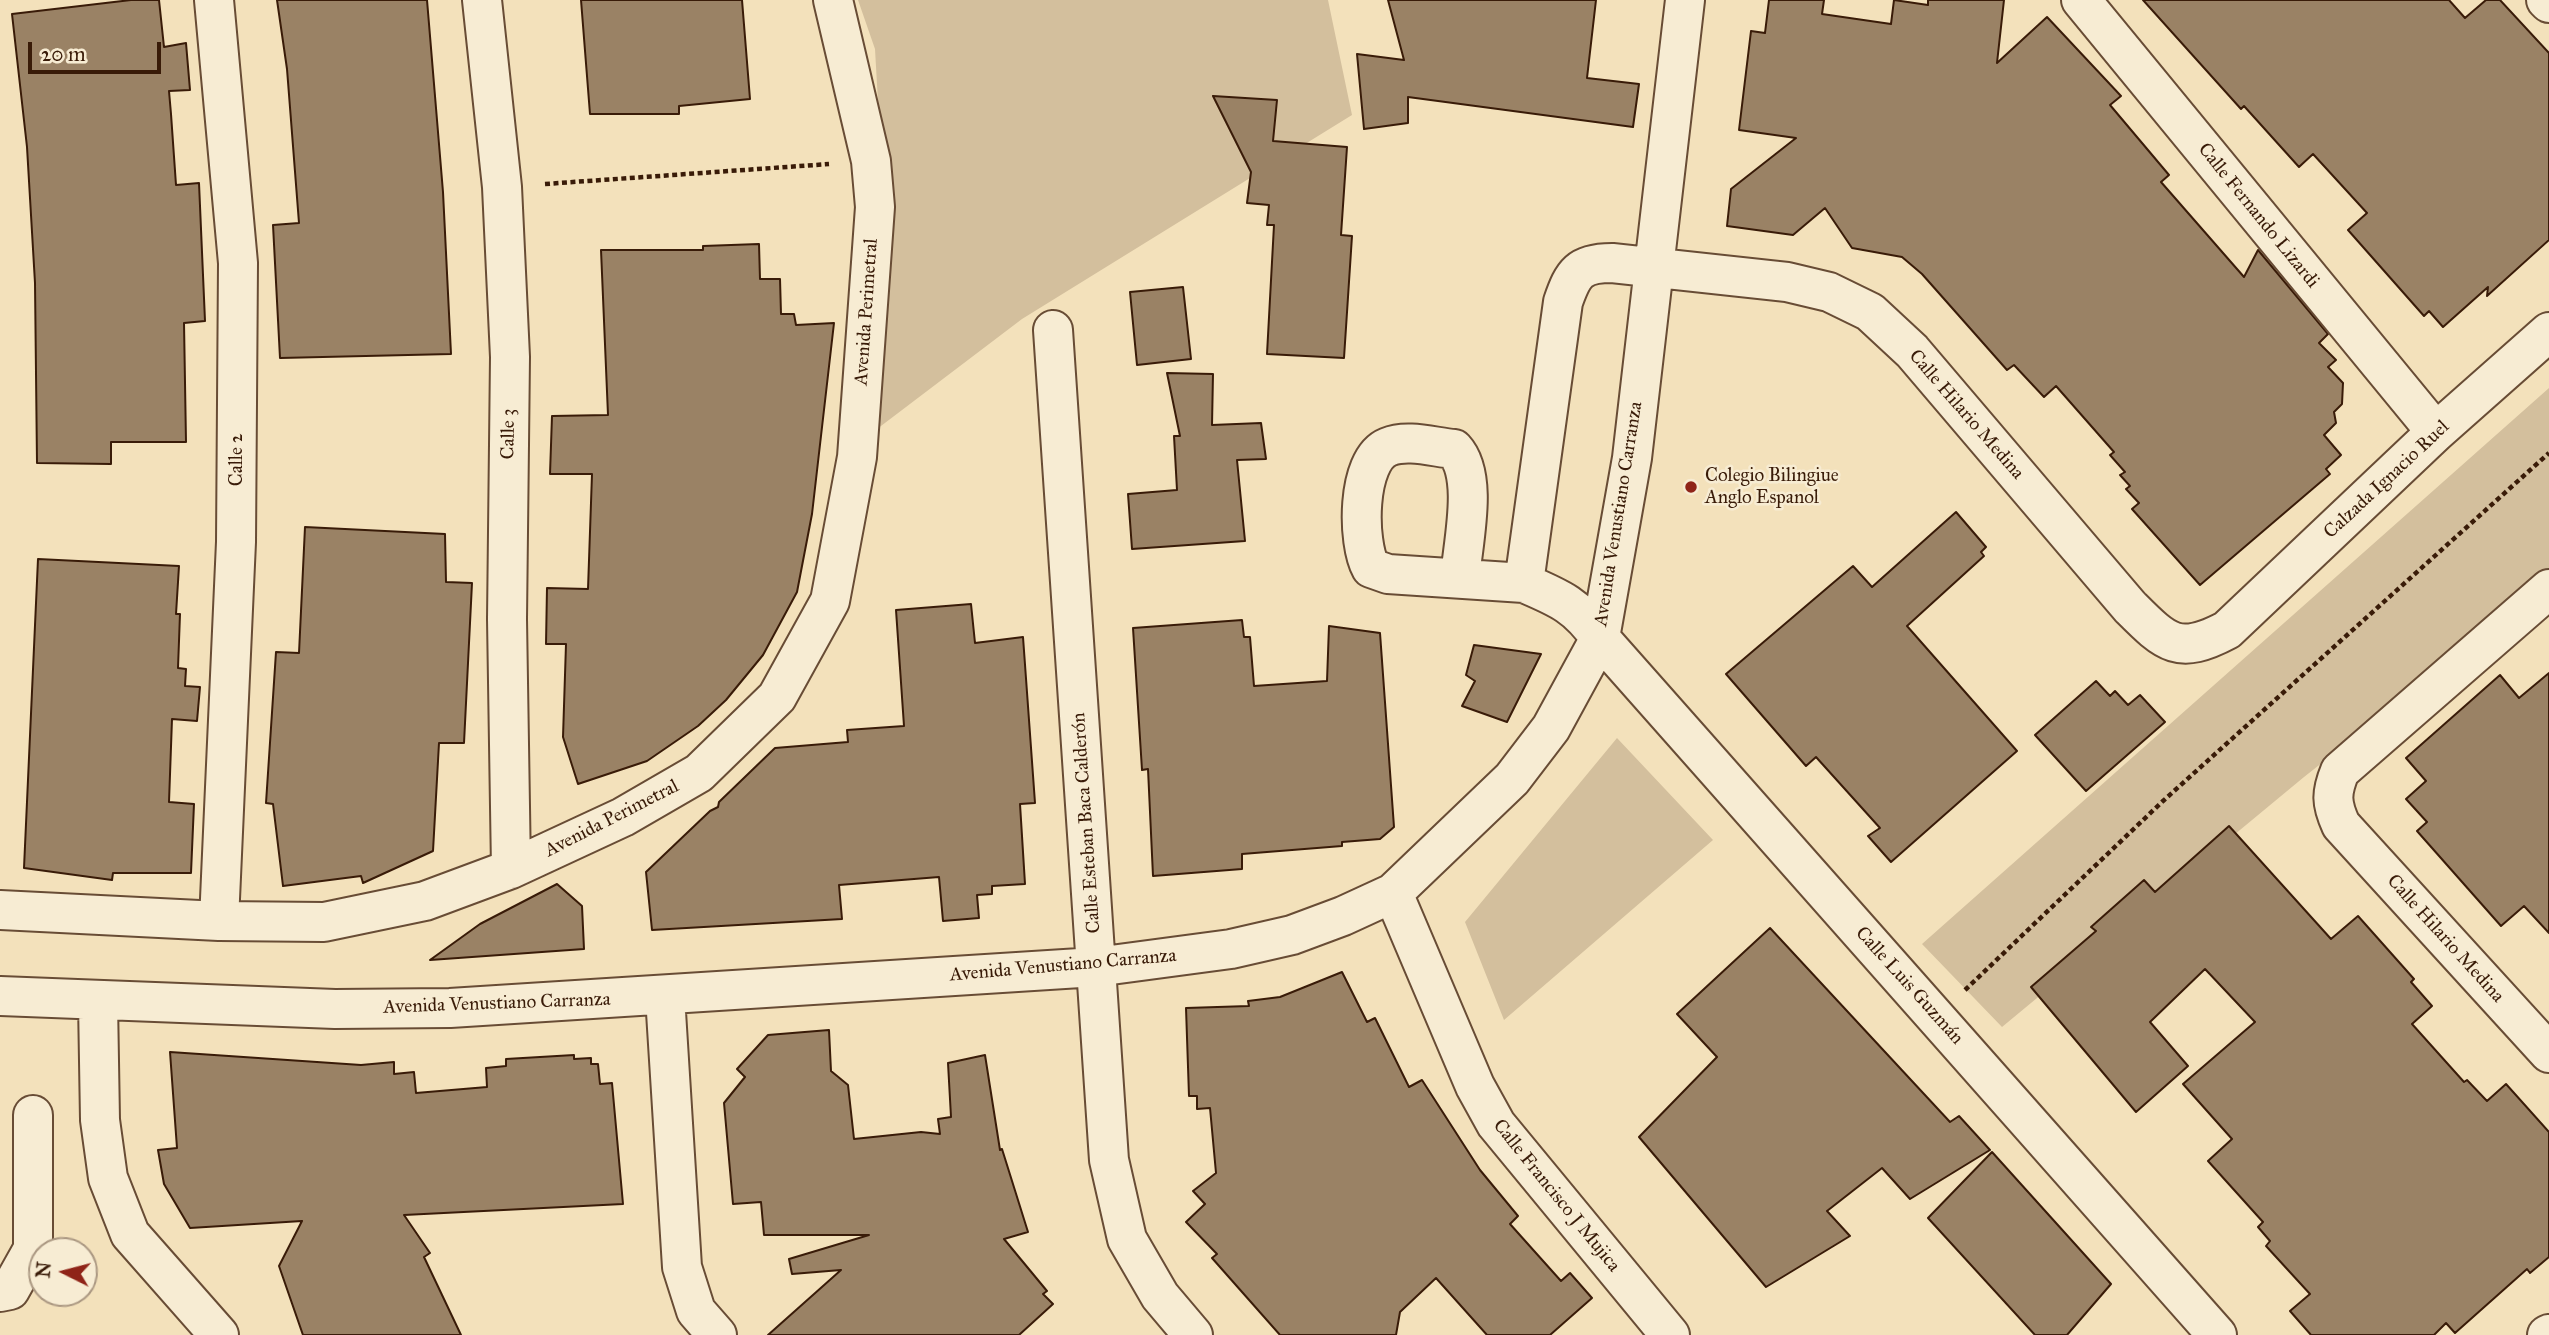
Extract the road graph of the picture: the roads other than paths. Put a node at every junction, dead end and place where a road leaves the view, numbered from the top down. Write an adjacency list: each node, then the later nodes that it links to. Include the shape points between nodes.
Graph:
1 (214, 0): 18 (street, Calle 2, via 238,263 236,542)
2 (482, 0): 15 (street, Calle 3, via 502,187 509,357)
3 (833, 0): 15 (street, Avenida Perimetral, via 871,161 875,206 857,457 830,601 777,697 699,773 623,817)
4 (1685, 0): 6 (street, Avenida Venustiano Carranza)
5 (2081, 0): 9 (street, Calle Fernando Lizardi)
6 (1652, 265): 11 (street, Calle Hilario Medina, via 1591,263 1571,278 1563,302); 13 (street, Calle Hilario Medina, via 1787,282 1829,292 1870,313 1912,351 2157,633 2179,644 2202,643); 14 (street, Avenida Venustiano Carranza, via 1632,458)
7 (1053, 330): 19 (street, Calle Esteban Baca Calderón)
8 (2549, 332): 9 (street, Calzada Ignacio Ruel)
9 (2436, 432): 13 (street, Calzada Ignacio Ruel)
10 (1460, 578): 11 (street, Calle Luis Guzmán)
11 (1524, 583): 14 (street, Calle Luis Guzmán, via 1569,602)
12 (2549, 589): 23 (street, Calle Hilario Medina, via 2340,771 2332,790 2332,805 2341,825)
13 (2227, 630)
14 (1600, 638): 16 (street, Avenida Venustiano Carranza, via 1551,728 1512,779); 30 (street, Calle Luis Guzmán)
15 (511, 869): 18 (street, Avenida Perimetral, via 425,901 324,922)
16 (1393, 892): 19 (street, Avenida Venustiano Carranza, via 1292,935 1231,949); 29 (street, Calle Francisco J Mujica, via 1475,1086 1496,1124)
17 (0, 910): 18 (street, Avenida Perimetral)
18 (219, 921)
19 (1096, 967): 21 (street, Avenida Venustiano Carranza); 28 (street, Calle Esteban Baca Calderón, via 1110,1160 1126,1239 1160,1296)
20 (0, 996): 22 (street, Avenida Venustiano Carranza)
21 (666, 996): 22 (street, Avenida Venustiano Carranza, via 450,1008); 27 (street, via 682,1267 696,1311)
22 (98, 1002): 26 (street, via 100,1120 108,1178 130,1234)
23 (2549, 1053)
24 (33, 1115): 25 (street, via 33,1249 10,1290)
25 (0, 1292)
26 (219, 1335)
27 (717, 1335)
28 (1193, 1335)
29 (1670, 1335)
30 (2217, 1335)

